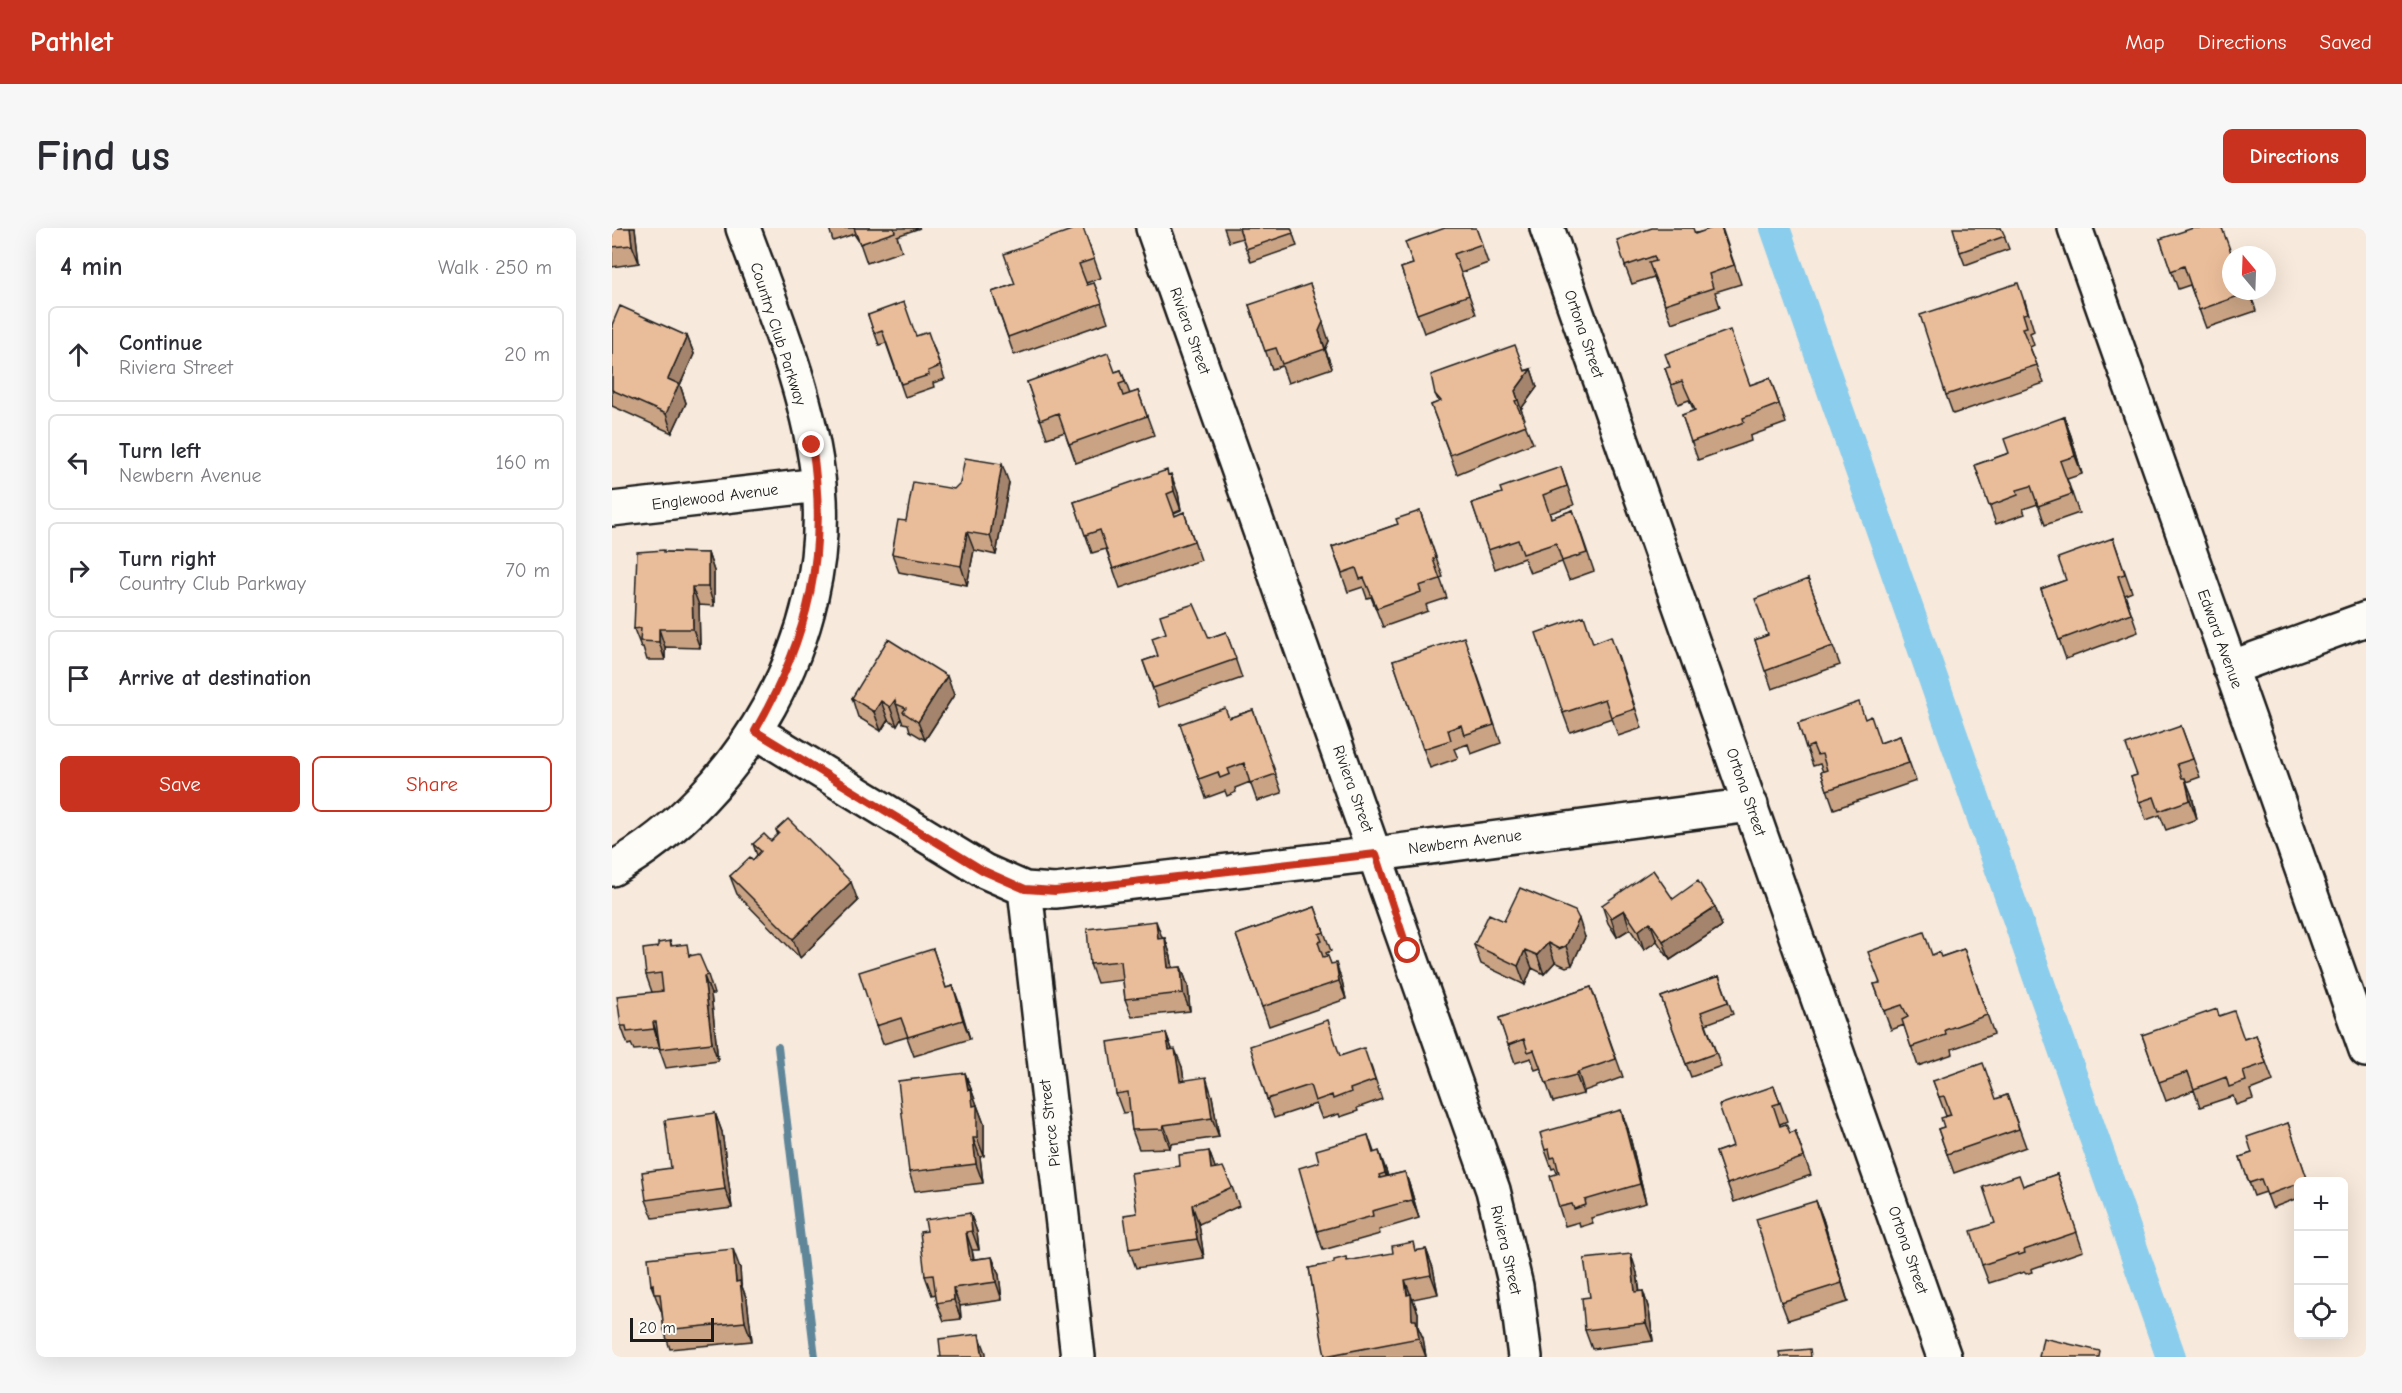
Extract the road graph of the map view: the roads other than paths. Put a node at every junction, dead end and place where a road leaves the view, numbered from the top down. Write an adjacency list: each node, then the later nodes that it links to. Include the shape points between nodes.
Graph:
1 (742, 228): 5 (street, Country Club Parkway, via 795,376)
2 (1153, 228): 11 (street, Riviera Street)
3 (1547, 228): 10 (street, Ortona Street)
4 (2075, 228): 8 (street, Edward Avenue)
5 (819, 485): 6 (street, Englewood Avenue); 9 (street, Country Club Parkway, via 816,569 807,610 781,683)
6 (612, 509)
7 (2366, 619): 8 (street)
8 (2230, 668): 14 (street, Edward Avenue)
9 (755, 731): 12 (street, Country Club Parkway, via 714,784 684,814); 13 (street, Newbern Avenue, via 984,871)
10 (1751, 805): 11 (street, Newbern Avenue); 17 (street, Ortona Street)
11 (1376, 854): 13 (street, Newbern Avenue, via 1055,891); 16 (street, Riviera Street, via 1493,1190 1516,1286)
12 (612, 869)
13 (1025, 889): 15 (street, Pierce Street)
14 (2366, 1050)
15 (1078, 1357)
16 (1525, 1357)
17 (1944, 1357)

